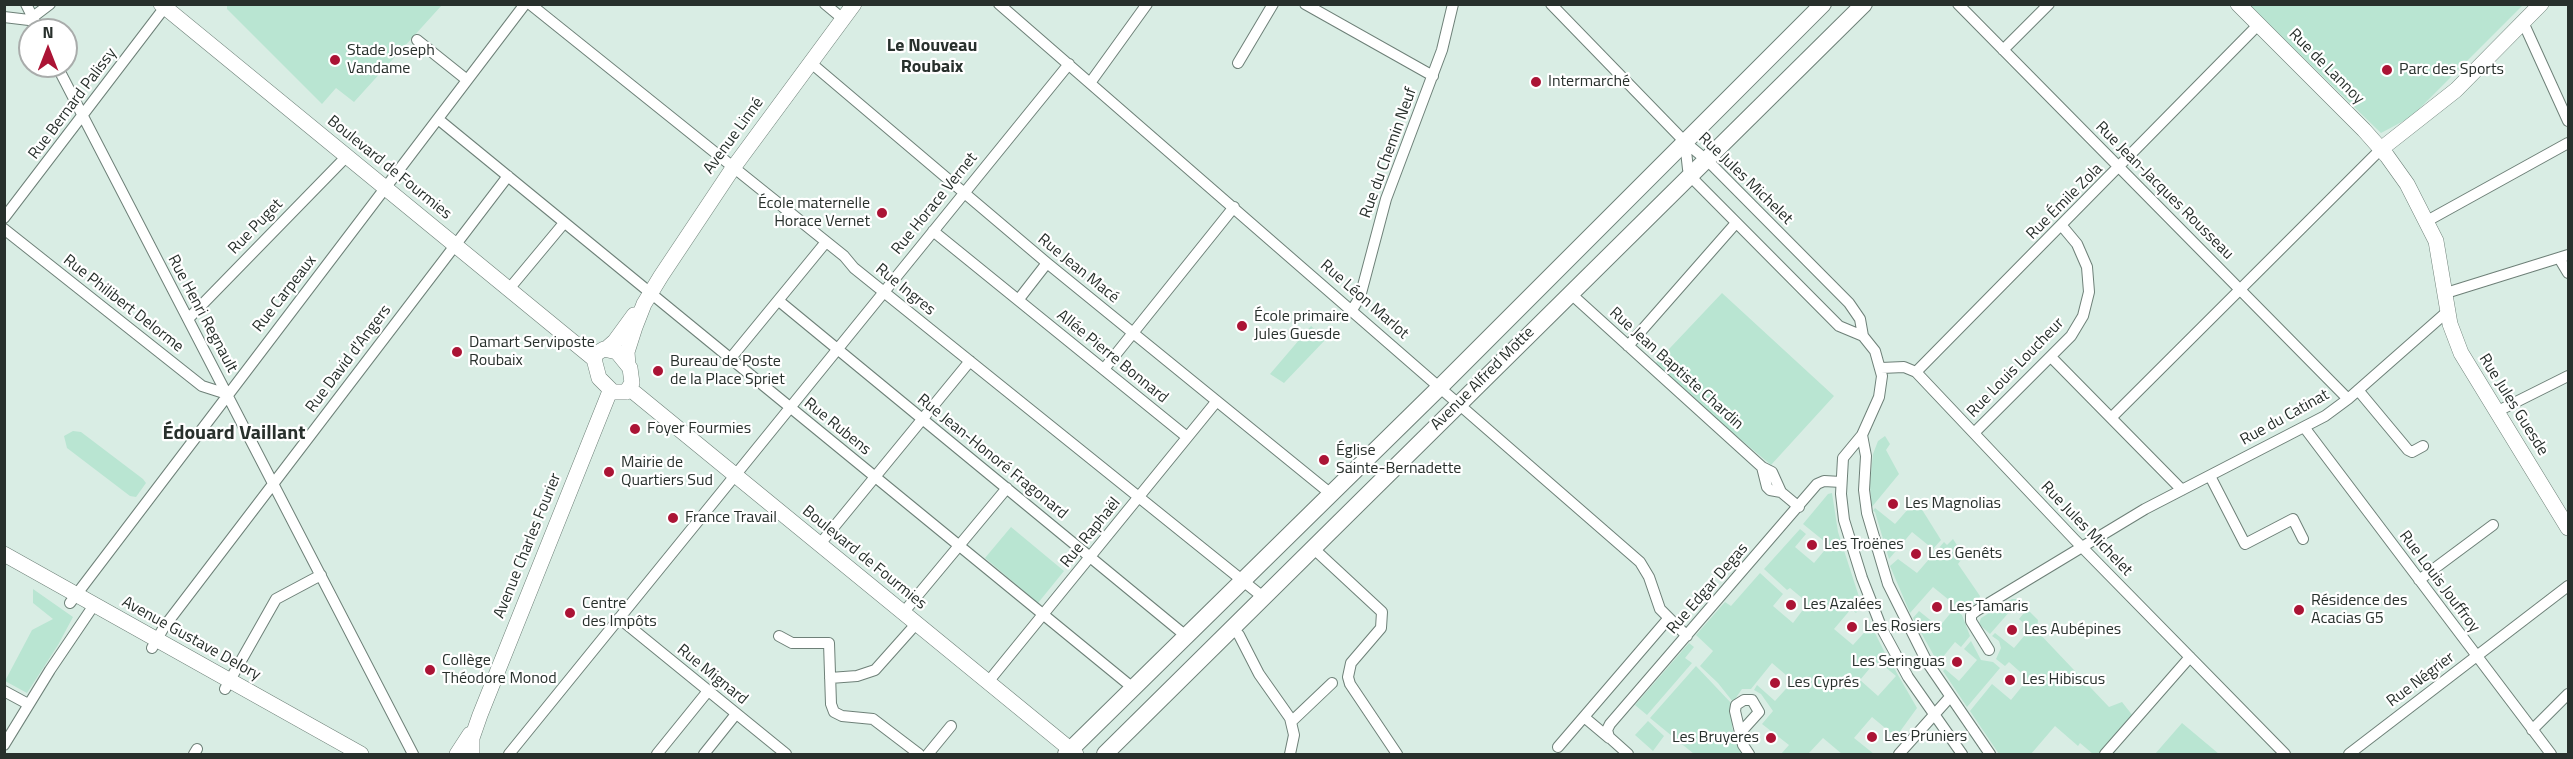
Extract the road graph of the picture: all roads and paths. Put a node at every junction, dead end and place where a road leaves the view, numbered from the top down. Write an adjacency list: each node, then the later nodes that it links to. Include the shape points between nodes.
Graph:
1 (26, 4): 20 (street)
2 (50, 4): 20 (street)
3 (525, 4): 31 (street, Rue Carpeaux)
4 (530, 4): 41 (street, Rue Ingres)
5 (825, 4): 21 (street)
6 (854, 4): 21 (street, Avenue Linné)
7 (999, 4): 28 (street, Rue Léon Marlot)
8 (1147, 4): 32 (street)
9 (1273, 4): 27 (street)
10 (1305, 4): 29 (street)
11 (1453, 4): 29 (street, Rue du Chemin Neuf)
12 (1551, 4): 36 (street)
13 (1823, 4): 36 (main road, Avenue Alfred Motte)
14 (1864, 4): 40 (main road, Avenue Alfred Motte)
15 (1958, 4): 25 (street, Rue Jean-Jacques Rousseau)
16 (2049, 4): 25 (street)
17 (2238, 4): 23 (street, Rue de Lannoy)
18 (2541, 4): 22 (street)
19 (163, 6): 33 (street, Rue Bernard Palissy); 39 (street, Boulevard de Fourmies)
20 (33, 18)
21 (843, 19): 26 (street, Avenue Linné)
22 (2523, 22): 35 (street); 38 (street, via 2448,98)
23 (2258, 25): 38 (street, Rue de Lannoy); 42 (street, Rue Émile Zola)
24 (417, 40): 31 (street)
25 (2003, 50): 42 (street, Rue Jean-Jacques Rousseau)
26 (810, 63): 41 (street, Avenue Linné); 46 (street, Rue Jean Macé)
27 (1238, 63)
28 (1069, 64): 32 (street, Rue Léon Marlot); 46 (street, Rue Horace Vernet)
29 (1433, 75): 68 (street, Rue du Chemin Neuf, via 1383,206 1360,297)
30 (63, 78): 33 (street, Rue Henri Regnault)
31 (467, 80): 34 (street, Rue Carpeaux)
32 (1090, 83): 47 (street, Rue Léon Marlot)
33 (82, 116): 48 (street, Rue Bernard Palissy); 70 (street, Rue Henri Regnault)
34 (438, 119): 44 (street, Rue Rubens); 45 (street, Rue Carpeaux)
35 (2568, 121)
36 (1685, 142): 40 (street, Rue Jules Michelet); 43 (street, Rue Jules Michelet); 84 (main road, Avenue Alfred Motte)
37 (2568, 143): 49 (street)
38 (2384, 153): 49 (street, Rue de Lannoy); 60 (street)
39 (346, 156): 45 (street, Boulevard de Fourmies); 70 (street, Rue Puget)
40 (1707, 160): 43 (main road, Avenue Alfred Motte); 72 (street, Rue Jules Michelet, via 1849,303 1860,319)
41 (733, 168): 55 (street, Rue Ingres); 65 (street, Avenue Linné)
42 (2120, 168): 52 (street, Rue Émile Zola); 60 (street, Rue Jean-Jacques Rousseau)
43 (1691, 175): 51 (street); 63 (main road, Avenue Alfred Motte)
44 (508, 176): 50 (street, Rue Rubens); 56 (street, Rue David d'Angers)
45 (385, 188): 56 (street, Boulevard de Fourmies); 88 (street, Rue Carpeaux)
46 (963, 193): 54 (street, Rue Horace Vernet); 58 (street, Rue Jean Macé)
47 (1234, 207): 68 (street, Rue Léon Marlot); 71 (street)
48 (4, 218)
49 (2427, 220): 64 (street, Rue Jules Guesde, via 2438,245)
50 (564, 223): 61 (street); 65 (street, Rue Rubens)
51 (1736, 223): 72 (street, via 1839,326); 73 (street)
52 (2062, 226): 76 (street, Rue Louis Loucheur, via 2085,261 2089,292 2079,326); 82 (street, Rue Émile Zola)
53 (4, 229): 88 (street, Rue Philibert Delorme, via 202,386)
54 (933, 231): 62 (street, Rue Horace Vernet); 66 (street, Allée Pierre Bonnard)
55 (826, 242): 62 (street, Rue Ingres); 67 (street)
56 (455, 245): 61 (street, Boulevard de Fourmies); 105 (street, Rue David d'Angers)
57 (2564, 256): 59 (street); 64 (street)
58 (1047, 264): 66 (street); 71 (street, Rue Jean Macé)
59 (2568, 273)
60 (2239, 288): 89 (street, Rue Jean-Jacques Rousseau); 94 (street)
61 (509, 289): 75 (street, Boulevard de Fourmies)
62 (883, 291): 74 (street, Rue Horace Vernet); 78 (street, Rue Ingres)
63 (1570, 293): 73 (street, Rue Jean Baptiste Chardin); 91 (main road, Avenue Alfred Motte)
64 (2446, 293): 69 (street, Rue Jules Guesde)
65 (650, 294): 75 (street, Avenue Linné, via 615,341); 77 (street, Rue Rubens); 79 (street, Avenue Linné, via 629,343)
66 (1019, 299): 81 (street, Allée Pierre Bonnard)
67 (779, 301): 74 (street, Rue Jean-Honoré Fragonard); 77 (street)
68 (1352, 310): 84 (street, Rue Léon Marlot)
69 (2448, 311): 86 (street, Rue du Catinat); 93 (street, Rue Jules Guesde, via 2461,353)
70 (188, 319): 88 (street, Rue Henri Regnault)
71 (1132, 332): 81 (street); 90 (street, Rue Jean Macé)
72 (1863, 336): 80 (street, Rue Jules Michelet, via 1875,351)
73 (1628, 346): 110 (street, Rue Jean Baptiste Chardin, via 1772,472 1781,492)
74 (837, 348): 92 (street, Rue Horace Vernet); 95 (street, Rue Jean-Honoré Fragonard)
75 (600, 354): 79 (street, via 617,352); 87 (street, via 599,378)
76 (2050, 357): 94 (street); 97 (street, Rue Louis Loucheur)
77 (730, 359): 92 (street, Rue Rubens)
78 (970, 361): 95 (street); 109 (street, Rue Ingres)
79 (628, 365): 85 (street, via 633,378)
80 (1881, 368): 82 (street); 98 (street, via 1878,397)
81 (1104, 369): 99 (street, Allée Pierre Bonnard)
82 (1916, 372): 97 (street, Rue Jules Michelet)
83 (2568, 376): 93 (street)
84 (1441, 386): 91 (street, Rue Léon Marlot); 108 (main road, Avenue Alfred Motte)
85 (630, 389): 87 (street, via 621,393); 101 (street, Boulevard de Fourmies)
86 (2358, 390): 89 (street, Rue du Catinat); 100 (street, via 2408,450)
87 (610, 391): 153 (street, Avenue Charles Fourier)
88 (227, 394): 105 (street, Rue Henri Regnault); 126 (street, Rue Carpeaux)
89 (2348, 399): 96 (street, Rue du Catinat)
90 (1216, 402): 99 (street, Rue Raphaël); 108 (street, Rue Jean Macé)
91 (1459, 403): 117 (main road, Avenue Alfred Motte); 131 (street, Rue Léon Marlot, via 1640,562)
92 (789, 407): 101 (street, Rue Horace Vernet); 103 (street, Rue Rubens)
93 (2496, 412): 111 (street, Rue Jules Guesde)
94 (2111, 418): 107 (street)
95 (922, 419): 103 (street); 106 (street, Rue Jean-Honoré Fragonard)
96 (2304, 428): 102 (street, Rue du Catinat); 123 (street, Rue Louis Jouffroy)
97 (1974, 433): 116 (street, Rue Jules Michelet)
98 (1862, 435): 104 (street, via 1844,456); 149 (street, via 1867,513 1882,566 1911,633)
99 (1187, 437): 109 (street, Rue Raphaël)
100 (2423, 446)
101 (735, 475): 114 (street, Boulevard de Fourmies); 130 (street, Rue Horace Vernet)
102 (2210, 476): 107 (street, Rue du Catinat); 113 (street, via 2245,544 2293,519)
103 (875, 477): 114 (street); 115 (street, Rue Rubens)
104 (1841, 482): 110 (street, Rue Edgar Degas, via 1820,482); 152 (street, via 1847,532 1871,604 1908,677)
105 (273, 483): 121 (street, Rue Henri Regnault); 137 (street, Rue David d'Angers)
106 (1007, 488): 115 (street); 119 (street, Rue Jean-Honoré Fragonard)
107 (2182, 490): 116 (street, Rue du Catinat)
108 (1331, 494): 122 (main road, Avenue Alfred Motte)
109 (1139, 497): 119 (street, Rue Raphaël); 122 (street, Rue Ingres)
110 (1798, 507): 136 (street, Rue Edgar Degas)
111 (2566, 521)
112 (2493, 525): 123 (street)
113 (2303, 539)
114 (820, 544): 128 (street, Boulevard de Fourmies)
115 (959, 546): 128 (street); 129 (street, Rue Rubens)
116 (2081, 547): 138 (street, Rue du Catinat, via 1976,610 1971,618); 139 (street, Rue Jules Michelet)
117 (1313, 548): 125 (main road, Avenue Alfred Motte); 175 (street, via 1382,612 1381,628 1351,663 1348,677)
118 (4, 554): 126 (street, Avenue Gustave Delory)
119 (1090, 557): 129 (street, Rue Raphaël); 135 (street, Rue Jean-Honoré Fragonard)
120 (4, 566): 126 (street, Avenue Gustave Delory)
121 (321, 576): 144 (street, via 276,599); 164 (street, Rue Henri Regnault)
122 (1244, 580): 125 (street, Rue Ingres); 135 (main road, Avenue Alfred Motte)
123 (2419, 580): 140 (street, Rue Louis Jouffroy)
124 (2568, 586): 140 (street, Rue Négrier)
125 (1263, 597): 133 (main road, Avenue Alfred Motte)
126 (74, 599): 127 (street, Avenue Gustave Delory)
127 (91, 609): 137 (street, Avenue Gustave Delory); 150 (street)
128 (903, 613): 132 (street, Boulevard de Fourmies)
129 (1043, 615): 142 (street, Rue Raphaël); 145 (street, Rue Rubens)
130 (619, 618): 147 (street, Rue Mignard); 167 (street, Rue Horace Vernet)
131 (1668, 619): 136 (street, Rue Léon Marlot); 154 (street, Rue Edgar Degas)
132 (916, 624): 141 (street, via 875,670); 142 (street, Boulevard de Fourmies)
133 (1232, 628): 155 (street); 173 (main road, Avenue Alfred Motte)
134 (779, 636): 141 (street, via 792,644 829,643)
135 (1186, 636): 145 (main road, Avenue Alfred Motte)
136 (1687, 636): 159 (street, Rue Edgar Degas, via 1610,723)
137 (154, 644): 144 (street, Avenue Gustave Delory)
138 (1989, 650)
139 (2189, 656): 181 (street); 182 (street, Rue Jules Michelet)
140 (2476, 657): 157 (street, Rue Louis Jouffroy); 183 (street, Rue Négrier)
141 (830, 678): 171 (street, via 831,704 838,715 873,719)
142 (988, 682): 163 (street, Boulevard de Fourmies)
143 (1332, 683): 155 (street)
144 (227, 685): 162 (street, Avenue Gustave Delory)
145 (1133, 688): 163 (main road, Avenue Alfred Motte)
146 (4, 691): 150 (street)
147 (708, 691): 151 (street, Rue Mignard); 168 (street)
148 (2568, 694): 157 (street)
149 (1950, 697): 152 (street); 180 (street)
150 (28, 704): 160 (street)
151 (736, 714): 169 (street); 170 (street, Rue Mignard)
152 (1933, 714): 178 (street); 179 (street)
153 (480, 715): 165 (street, Avenue Charles Fourier); 166 (street, Avenue Charles Fourier, via 472,738)
154 (1584, 717): 159 (street); 161 (street, Rue Edgar Degas)
155 (1292, 721): 174 (street, via 1294,740)
156 (951, 726): 172 (street)
157 (2532, 730): 184 (street, Rue Louis Jouffroy)
158 (1740, 734): 177 (street)
159 (1609, 736): 176 (street)
160 (4, 745)
161 (1558, 747)
162 (348, 753)
163 (1071, 753)
164 (413, 754)
165 (457, 754)
166 (472, 754)
167 (509, 754)
168 (657, 754)
169 (704, 754)
170 (786, 754)
171 (920, 754)
172 (928, 754)
173 (1105, 754)
174 (1290, 754)
175 (1397, 754)
176 (1628, 754)
177 (1749, 754)
178 (1899, 754)
179 (1962, 754)
180 (1990, 754)
181 (2105, 754)
182 (2285, 754)
183 (2349, 754)
184 (2551, 754)

